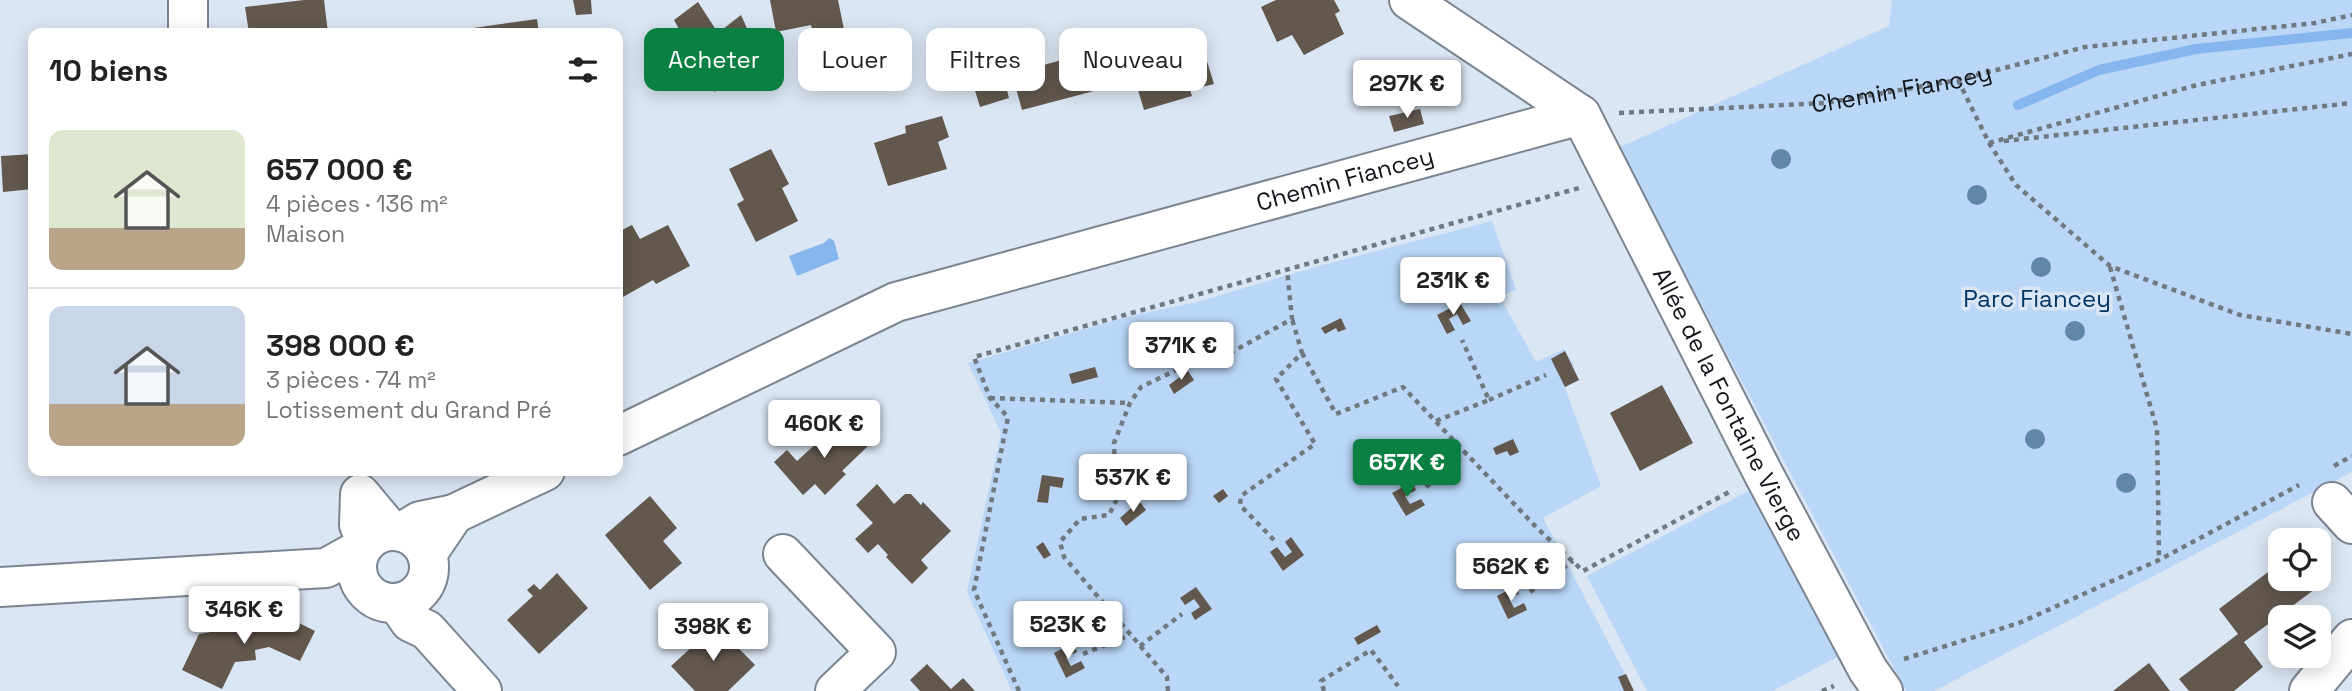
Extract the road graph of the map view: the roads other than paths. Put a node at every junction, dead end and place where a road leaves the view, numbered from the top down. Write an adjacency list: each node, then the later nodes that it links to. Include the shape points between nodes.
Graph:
1 (188, 0): 3 (street)
2 (1409, 0): 4 (street)
3 (188, 28)
4 (1581, 115): 5 (street, Chemin Fiancey, via 896,302); 12 (street, Allée de la Fontaine Vierge, via 1763,473)
5 (623, 434)
6 (534, 476): 9 (street, via 454,514)
7 (355, 482): 9 (street)
8 (783, 554): 14 (street, via 876,652)
9 (384, 561): 10 (street); 13 (street, via 429,606 427,630)
10 (0, 587)
11 (2352, 639): 15 (street)
12 (1875, 681)
13 (482, 691)
14 (835, 691)
15 (2309, 691)

